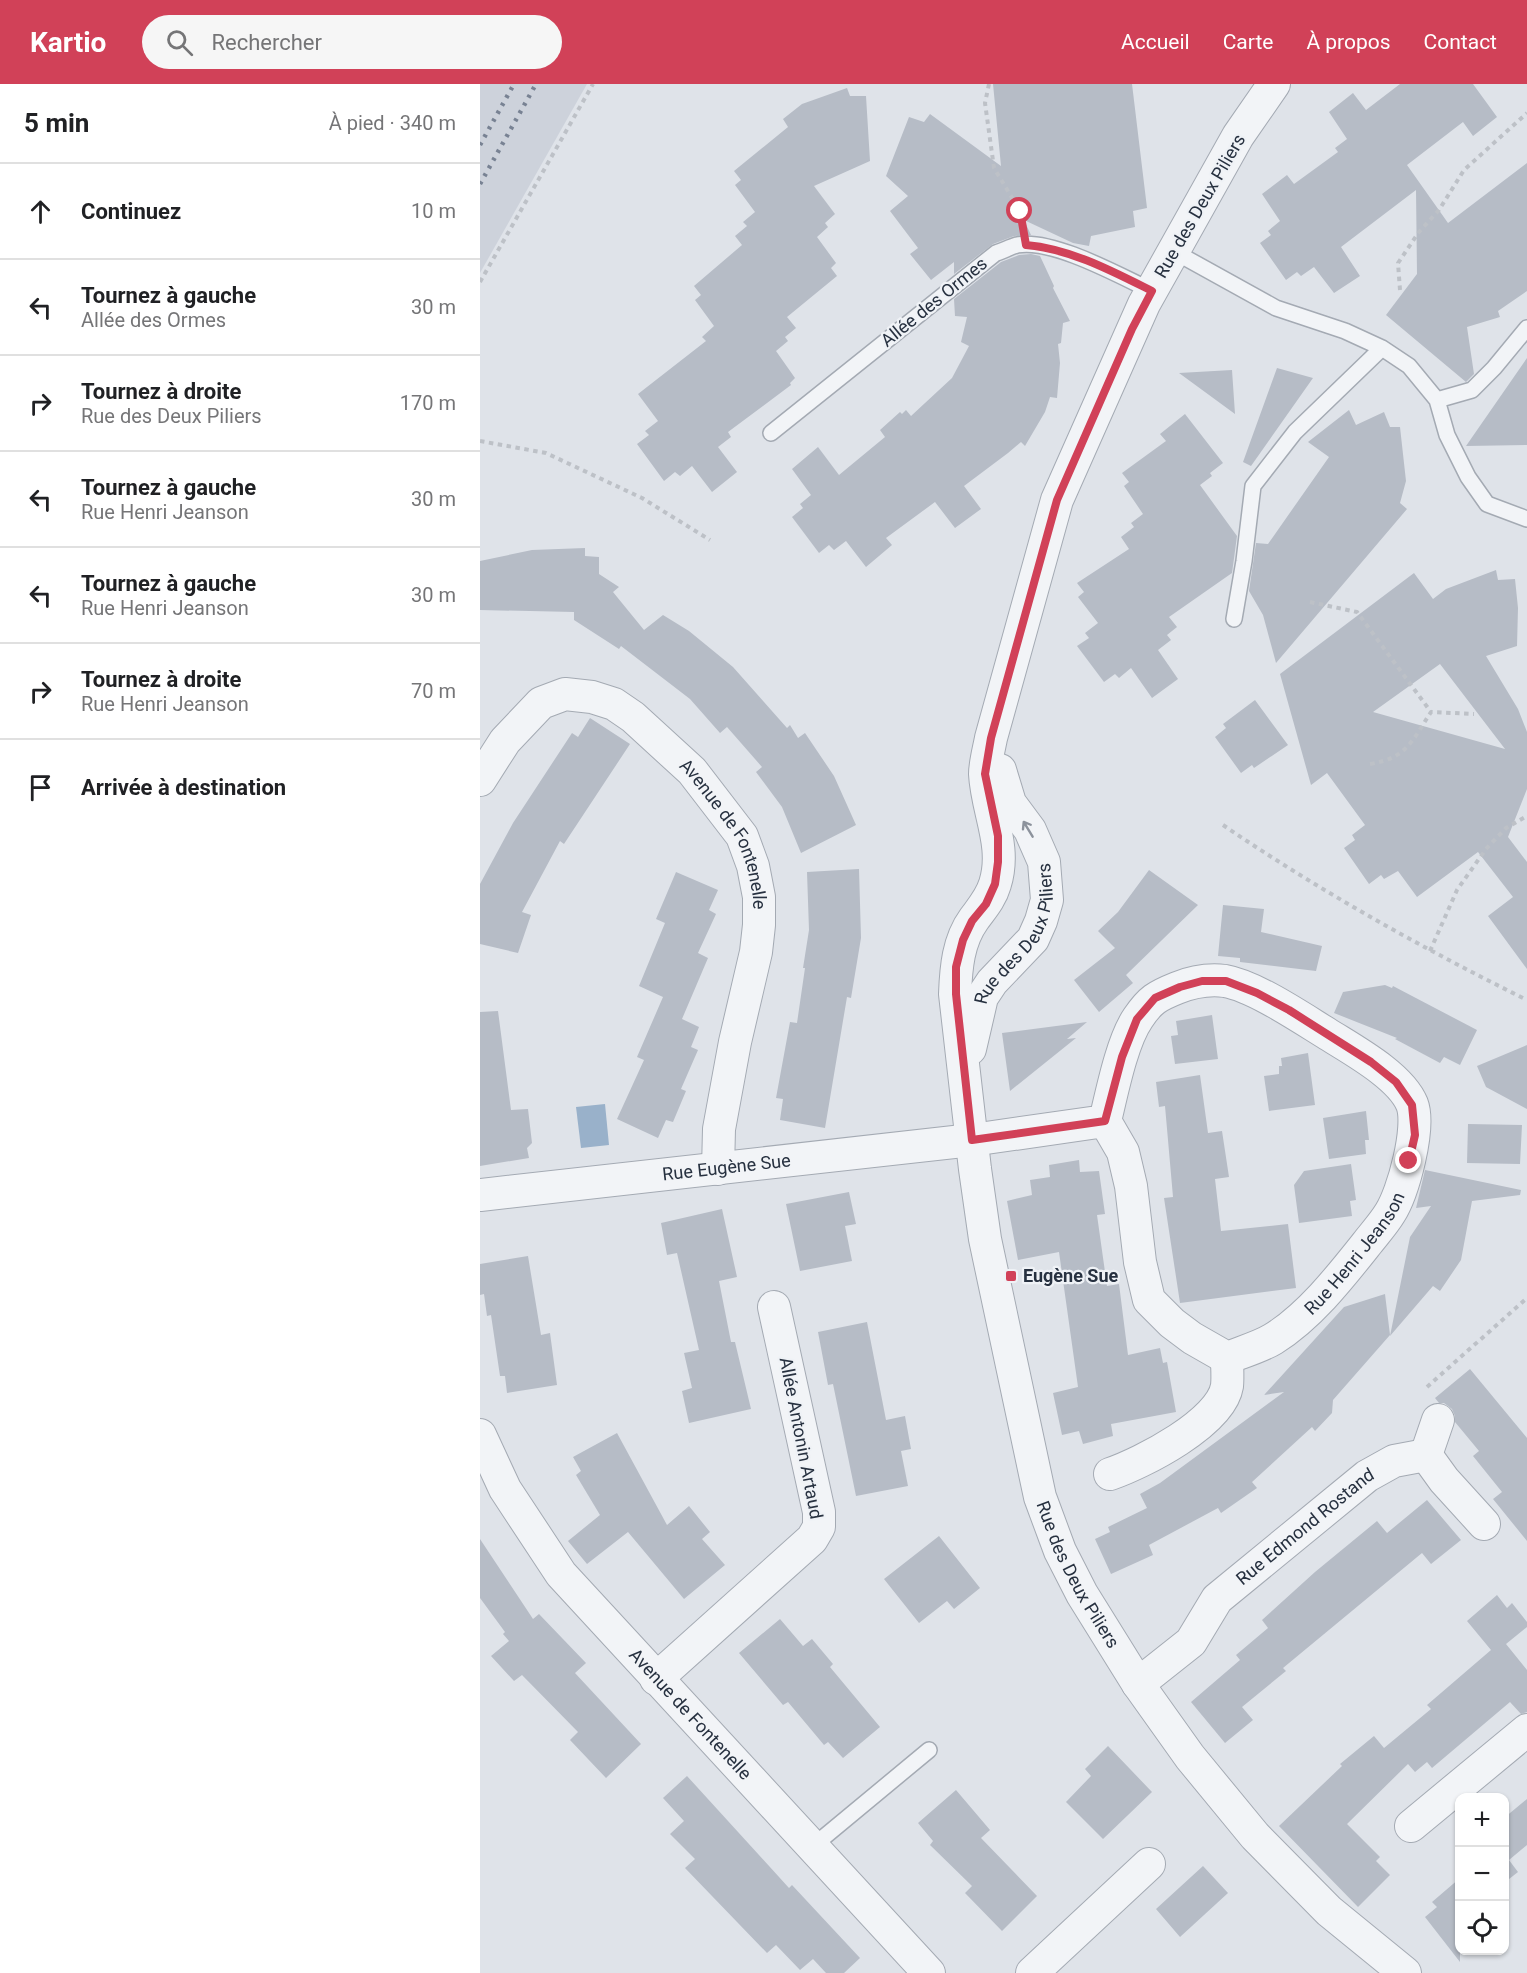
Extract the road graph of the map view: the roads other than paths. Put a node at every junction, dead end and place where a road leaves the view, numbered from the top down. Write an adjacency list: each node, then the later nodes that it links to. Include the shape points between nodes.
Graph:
1 (1274, 84): 2 (street, Rue des Deux Piliers, via 1238,136)
2 (1173, 251): 3 (street, Rue des Deux Piliers); 5 (lane, via 1276,308)
3 (1152, 291): 7 (lane, Allée des Ormes, via 1099,265 1048,247 1019,245 996,253); 10 (street, Rue des Deux Piliers, via 1057,500)
4 (1527, 328): 6 (lane, via 1472,390)
5 (1382, 348): 6 (lane, via 1409,366); 9 (lane, via 1295,432 1253,486)
6 (1437, 400): 8 (lane, via 1447,435 1487,504)
7 (771, 433)
8 (1527, 519)
9 (1234, 619)
10 (991, 738): 12 (street, Rue des Deux Piliers, via 985,774 998,836 995,884 963,940 956,967); 12 (street, Rue des Deux Piliers, one-way to 10, via 982,997 1033,939 1047,900 1044,862 1030,830 1010,803)
11 (480, 780): 15 (street, Avenue de Fontenelle, via 506,741 541,703 565,694 592,697 614,705 642,724 692,771 742,836 759,897 759,925 719,1130)
12 (965, 1069): 14 (street, Rue des Deux Piliers)
13 (1105, 1121): 14 (street); 18 (street, via 1126,1163 1149,1300 1192,1338); 18 (street, Rue Henri Jeanson, via 1137,1019 1155,998 1202,981 1226,981 1289,1010 1371,1062 1396,1082 1412,1105 1415,1135 1391,1212 1312,1306 1272,1340)
14 (972, 1140): 15 (street, Rue Eugène Sue); 25 (street, Rue des Deux Piliers, via 985,1239 1040,1497 1060,1551 1082,1594)
15 (718, 1169): 16 (street, Rue Eugène Sue)
16 (480, 1195)
17 (774, 1307): 24 (street, Allée Antonin Artaud, via 819,1512 819,1527 812,1539)
18 (1227, 1358): 22 (street, via 1227,1388 1197,1428 1160,1451)
19 (1438, 1420): 21 (street)
20 (480, 1435): 24 (street, Avenue de Fontenelle, via 505,1489 561,1574)
21 (1426, 1455): 23 (street); 25 (street, Rue Edmond Rostand, via 1394,1461 1367,1476 1216,1599 1191,1642)
22 (1110, 1474)
23 (1484, 1524)
24 (656, 1678): 29 (street, Avenue de Fontenelle)
25 (1138, 1684): 33 (street, Rue des Deux Piliers, via 1190,1757 1255,1836 1329,1911)
26 (1527, 1730): 28 (street)
27 (929, 1750): 29 (lane)
28 (1411, 1826)
29 (812, 1847): 31 (street, Avenue de Fontenelle)
30 (1149, 1864): 32 (street)
31 (929, 1973)
32 (1032, 1973)
33 (1405, 1973)

